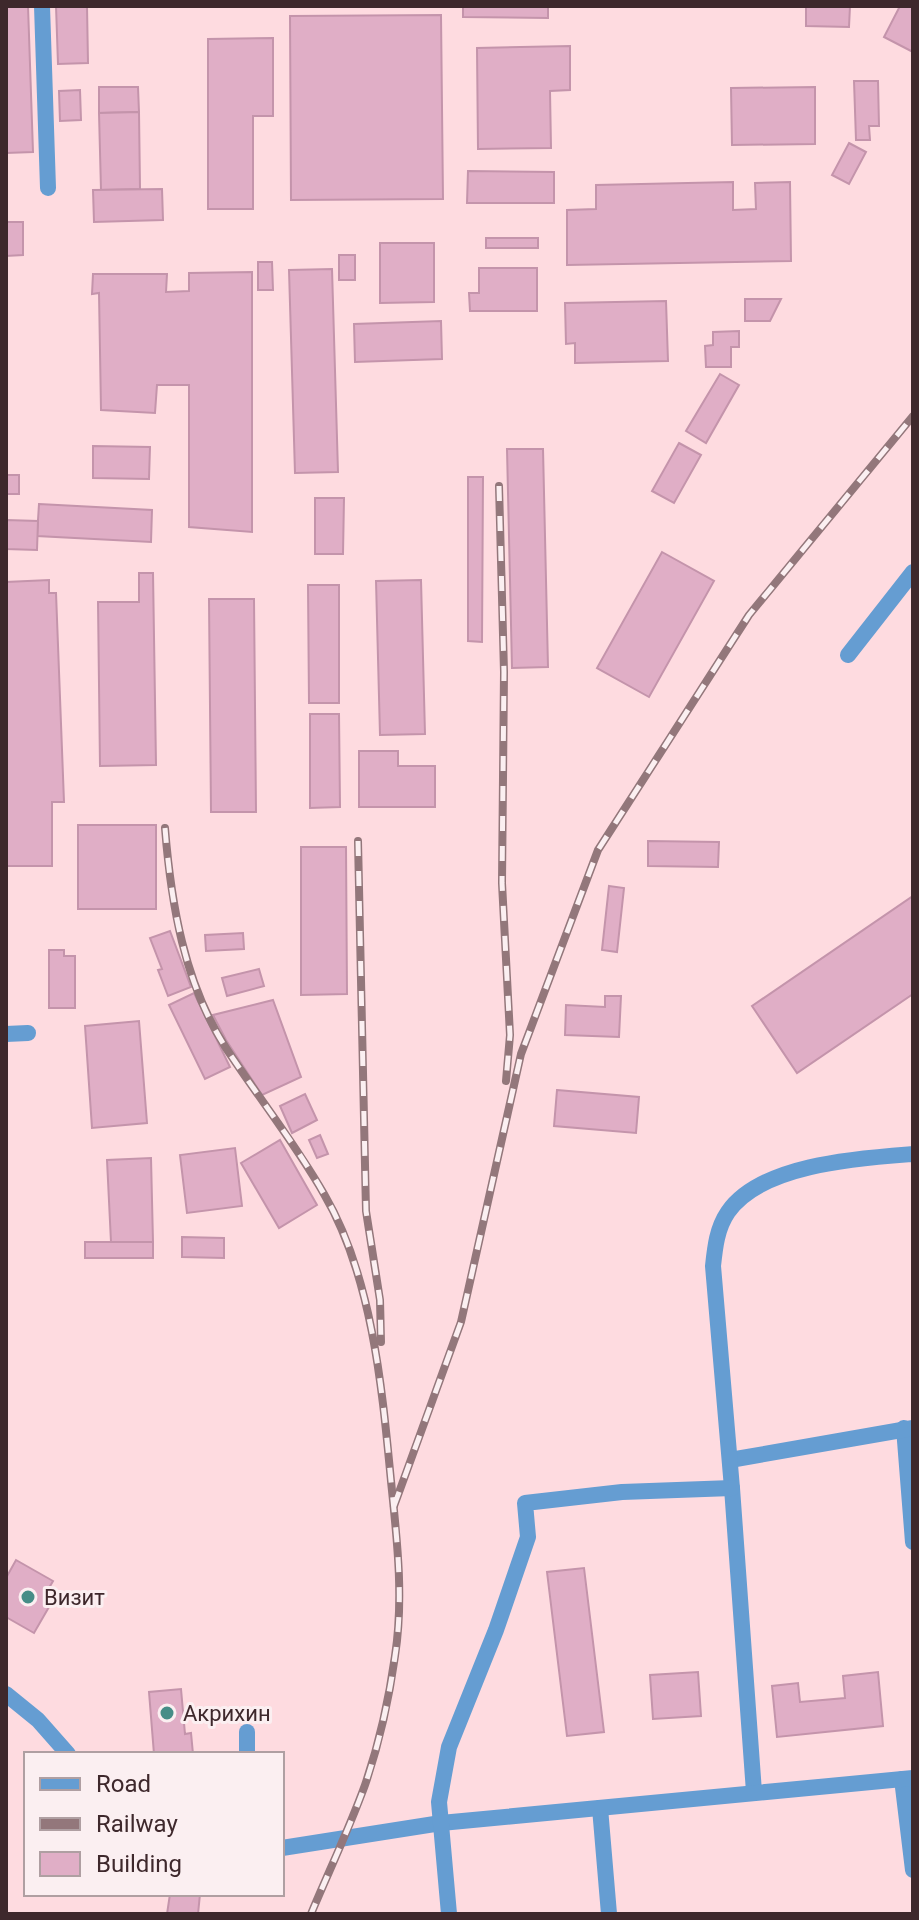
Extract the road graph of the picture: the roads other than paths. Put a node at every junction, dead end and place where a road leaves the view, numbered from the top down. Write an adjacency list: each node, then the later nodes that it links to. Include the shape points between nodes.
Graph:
1 (42, 6): 2 (street)
2 (48, 188)
3 (913, 572): 4 (street)
4 (848, 655)
5 (28, 1033): 6 (street)
6 (6, 1034)
7 (913, 1154): 9 (street, via 859,1158 768,1181 727,1213 715,1240 713,1266)
8 (908, 1428): 9 (street); 11 (street)
9 (730, 1460): 10 (street)
10 (732, 1488): 17 (street); 19 (street, via 525,1503 528,1537 449,1747 439,1802)
11 (913, 1542)
12 (6, 1694): 14 (street)
13 (247, 1732): 15 (street)
14 (66, 1752)
15 (247, 1752)
16 (908, 1778): 17 (street); 21 (street)
17 (754, 1792): 18 (street)
18 (600, 1808): 19 (street); 23 (street)
19 (441, 1823): 20 (street); 22 (street)
20 (284, 1848)
21 (913, 1870)
22 (449, 1914)
23 (609, 1914)

